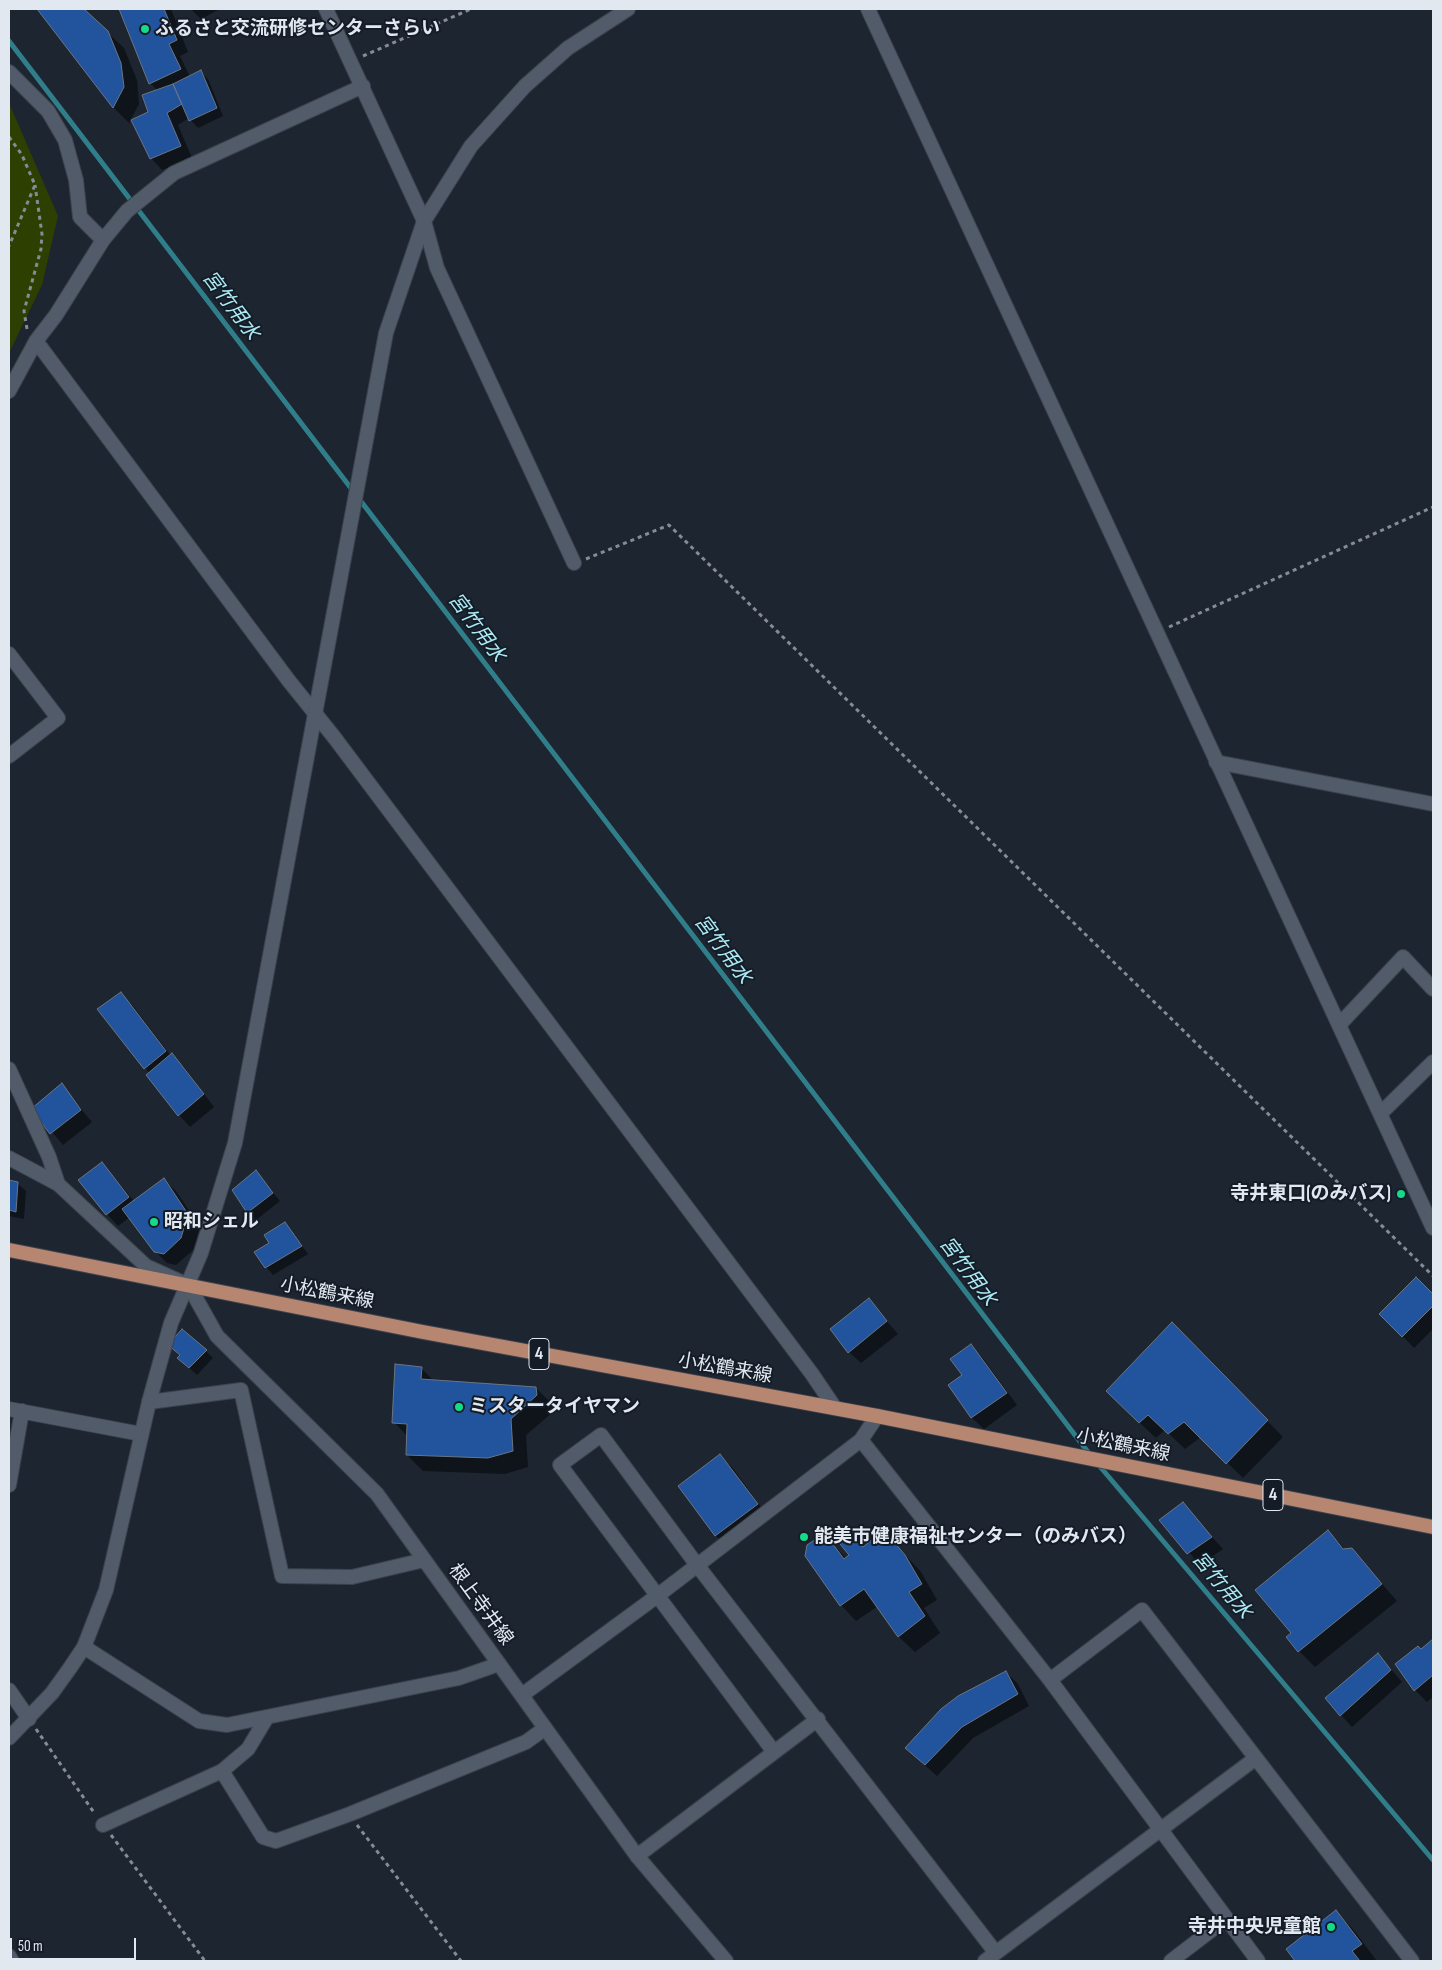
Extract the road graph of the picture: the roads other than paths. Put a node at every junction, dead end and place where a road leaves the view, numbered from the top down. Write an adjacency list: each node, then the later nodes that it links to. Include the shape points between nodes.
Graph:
1 (326, 9): 5 (street)
2 (628, 9): 6 (street, via 568,48 525,86 471,146)
3 (868, 9): 14 (street)
4 (9, 72): 7 (street, via 48,112 64,140 76,180 80,217)
5 (363, 86): 6 (street); 7 (street, via 174,173 127,211)
6 (424, 221): 10 (street, via 437,268); 12 (street, via 386,333)
7 (103, 240): 8 (street)
8 (36, 341): 9 (street); 12 (street)
9 (9, 391)
10 (574, 563)
11 (9, 654): 13 (street, via 58,718)
12 (315, 714): 25 (street, via 235,1143); 27 (street)
13 (9, 756)
14 (1216, 762): 15 (street); 17 (street)
15 (1433, 804)
16 (1433, 989): 17 (street, via 1403,957)
17 (1340, 1024): 20 (street)
18 (1433, 1062): 20 (street)
19 (9, 1069): 22 (street)
20 (1382, 1113): 23 (street)
21 (9, 1158): 22 (street)
22 (58, 1184): 25 (street, via 146,1266)
23 (1433, 1228)
24 (9, 1250): 25 (main road, 小松鶴来線 / 4)
25 (189, 1286): 26 (street, via 171,1323); 27 (main road, 小松鶴来線 / 4); 34 (street, 根上寺井線, via 217,1336 377,1494)
26 (149, 1402): 30 (street); 34 (street, via 241,1390 282,1576 352,1576)
27 (835, 1408): 29 (main road, 小松鶴来線 / 4)
28 (16, 1410): 30 (street); 32 (street)
29 (877, 1416): 31 (street); 33 (main road, 小松鶴来線 / 4)
30 (141, 1434): 37 (street, via 106,1590)
31 (861, 1440): 35 (street); 39 (street)
32 (9, 1485)
33 (1433, 1527)
34 (424, 1560): 38 (street, 根上寺井線)
35 (697, 1564): 36 (street); 36 (street, via 601,1435 560,1465); 44 (street)
36 (657, 1596): 41 (street); 47 (street)
37 (84, 1647): 42 (street); 43 (street, via 200,1721 228,1725)
38 (499, 1664): 41 (street, 根上寺井線); 43 (street, via 459,1678)
39 (1050, 1680): 48 (street, via 1142,1610); 51 (street)
40 (9, 1690): 42 (street)
41 (522, 1694): 45 (street, 根上寺井線)
42 (29, 1719): 46 (street)
43 (266, 1719): 49 (street, via 248,1749)
44 (818, 1719): 47 (street); 55 (street)
45 (544, 1729): 49 (street, via 526,1742 276,1841 263,1837); 52 (street, 根上寺井線)
46 (9, 1738)
47 (774, 1752): 52 (street)
48 (1256, 1758): 51 (street); 60 (street)
49 (222, 1772): 50 (street)
50 (103, 1825)
51 (1162, 1828): 53 (street); 55 (street)
52 (637, 1856): 57 (street, 根上寺井線)
53 (1226, 1919): 58 (street); 59 (street)
54 (9, 1956): 56 (street)
55 (990, 1957)
56 (12, 1961)
57 (726, 1961)
58 (1171, 1961)
59 (1258, 1961)
60 (1412, 1961)

